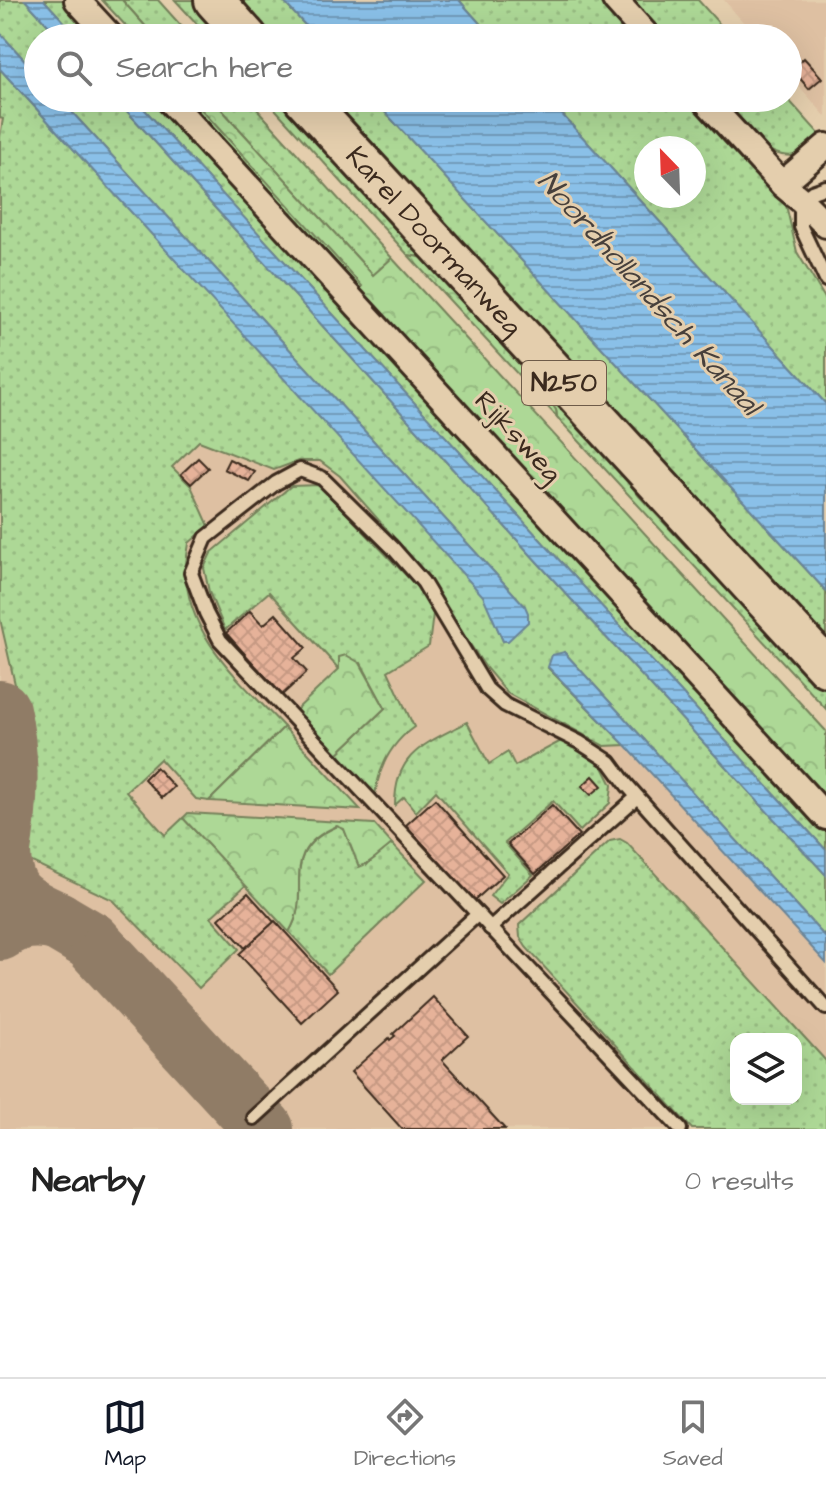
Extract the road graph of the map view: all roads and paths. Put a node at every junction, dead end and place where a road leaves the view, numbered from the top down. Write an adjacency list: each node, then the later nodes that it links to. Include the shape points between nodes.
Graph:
1 (77, 0): 4 (street)
2 (214, 0): 5 (main road)
3 (615, 0): 6 (street)
4 (99, 24)
5 (235, 24)
6 (636, 24)
7 (180, 112): 17 (street, Rijksweg)
8 (316, 112): 15 (main road, Karel Doormanweg / N250)
9 (716, 112): 12 (street)
10 (826, 146): 12 (street)
11 (826, 187): 12 (lane)
12 (791, 192): 13 (street); 14 (lane)
13 (826, 225)
14 (826, 280)
15 (826, 667)
16 (637, 797): 18 (lane, via 610,762 505,705 487,689 423,582 322,478 300,470 276,483 206,538 191,573 206,613 220,640); 19 (lane); 20 (lane)
17 (826, 817)
18 (477, 915): 19 (lane); 21 (lane)
19 (490, 928): 22 (lane)
20 (826, 1008)
21 (254, 1118)
22 (680, 1129)

